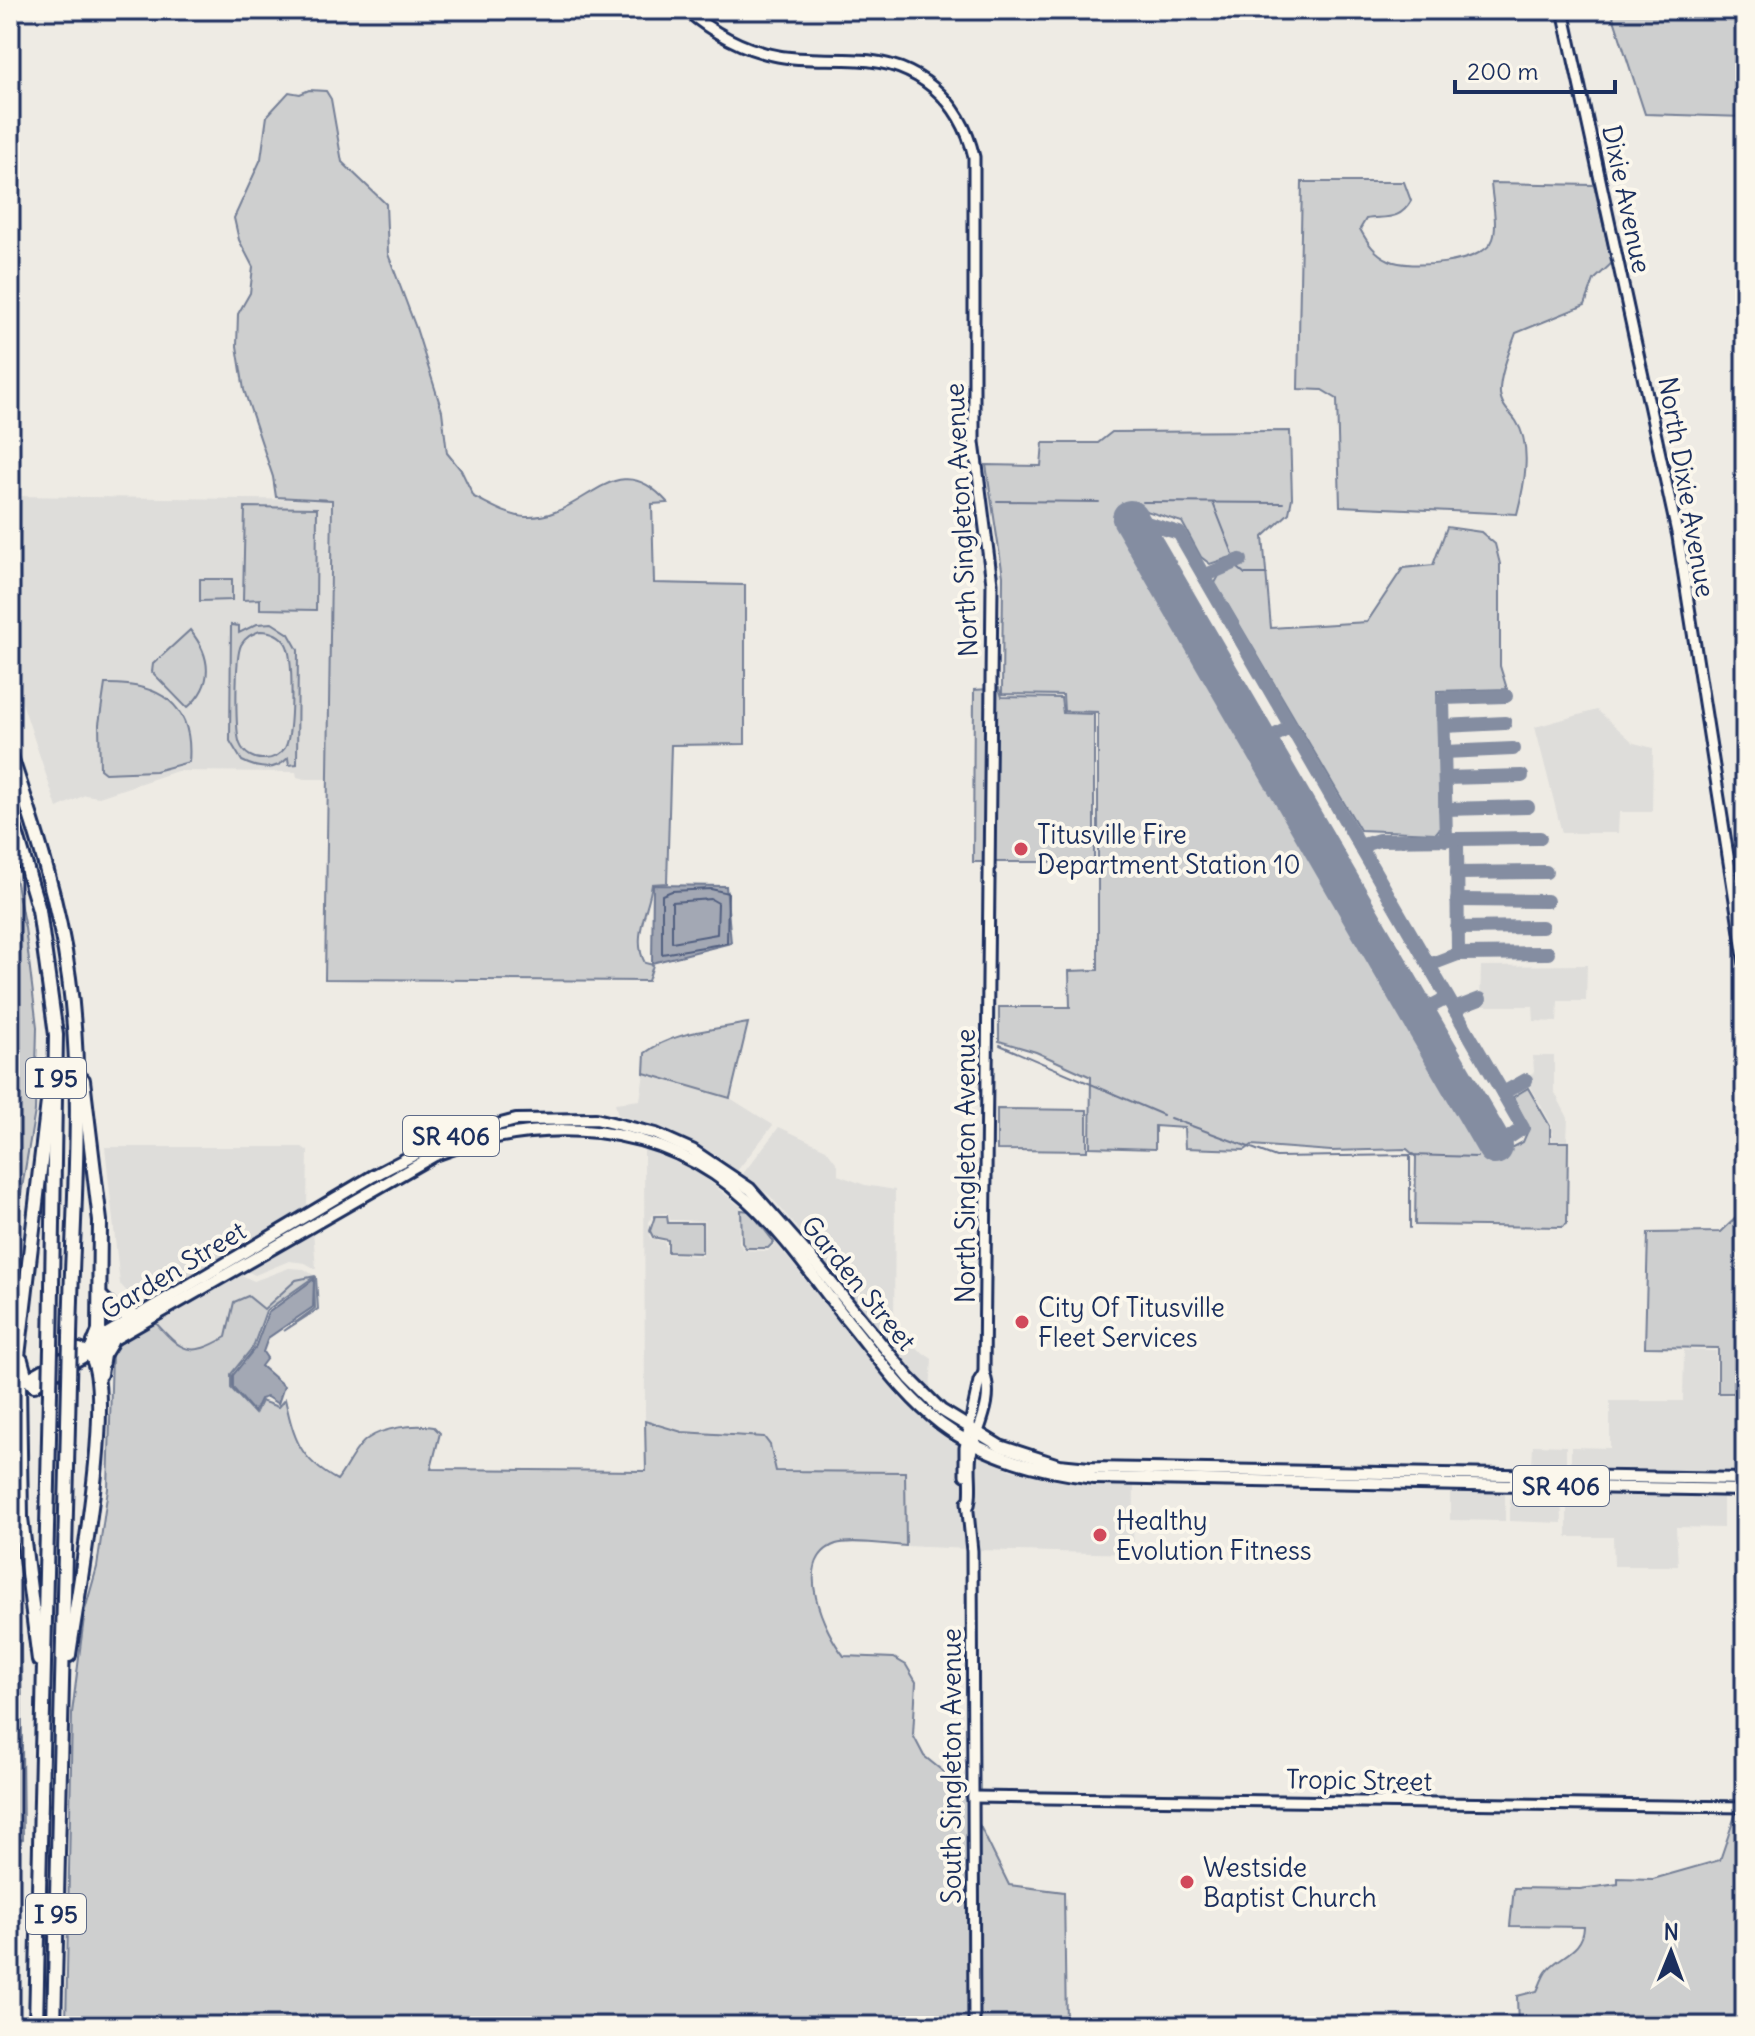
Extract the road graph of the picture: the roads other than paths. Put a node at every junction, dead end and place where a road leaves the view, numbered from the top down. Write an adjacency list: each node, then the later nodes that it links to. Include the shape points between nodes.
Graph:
1 (686, 10): 20 (street, North Singleton Avenue, via 727,38 774,55 860,60 919,76 944,94 974,157 974,428 992,583 986,1409)
2 (1563, 10): 3 (street, Dixie Avenue)
3 (1627, 304): 6 (street, North Dixie Avenue, via 1678,537)
4 (10, 754): 7 (highway, I 95, via 57,908)
5 (10, 812): 8 (highway, I 95, via 39,910)
6 (1745, 964)
7 (74, 1028): 9 (highway, via 81,1049 100,1221); 26 (highway, I 95, bridge)
8 (56, 1035): 12 (highway); 25 (highway, I 95, bridge)
9 (100, 1296): 11 (highway, via 117,1312); 13 (highway)
10 (843, 1306): 11 (main road, Garden Street / SR 406, via 774,1214 724,1170 656,1134 567,1117 516,1120 444,1139); 14 (main road, Garden Street / SR 406, via 747,1200 690,1160 626,1136 544,1129 481,1139 435,1155); 20 (main road, Garden Street / SR 406, via 865,1324 924,1395); 20 (main road, Garden Street / SR 406, via 922,1408)
11 (138, 1316): 13 (main road, Garden Street / SR 406)
12 (20, 1337): 17 (highway); 17 (highway)
13 (95, 1341): 15 (highway)
14 (111, 1342): 15 (main road, Garden Street / SR 406); 16 (highway)
15 (84, 1352): 16 (highway, via 97,1366); 17 (main road, Garden Street / SR 406)
16 (98, 1385): 26 (highway, via 94,1499)
17 (19, 1388): 19 (highway)
18 (10, 1416): 19 (highway)
19 (19, 1430): 25 (highway, via 21,1518)
20 (972, 1437): 21 (main road, Garden Street / SR 406, via 1029,1457 1089,1468); 23 (main road, Garden Street / SR 406, via 1035,1468 1094,1478); 27 (street, South Singleton Avenue, via 964,1468)
21 (1617, 1474): 22 (main road, Garden Street / SR 406); 23 (main road)
22 (1745, 1479)
23 (1622, 1487): 24 (main road, Garden Street / SR 406)
24 (1745, 1490)
25 (44, 1691): 29 (highway, I 95)
26 (61, 1714): 30 (highway, I 95)
27 (973, 1797): 28 (street, Tropic Street); 31 (street, South Singleton Avenue)
28 (1745, 1807)
29 (36, 2026)
30 (54, 2026)
31 (974, 2026)

